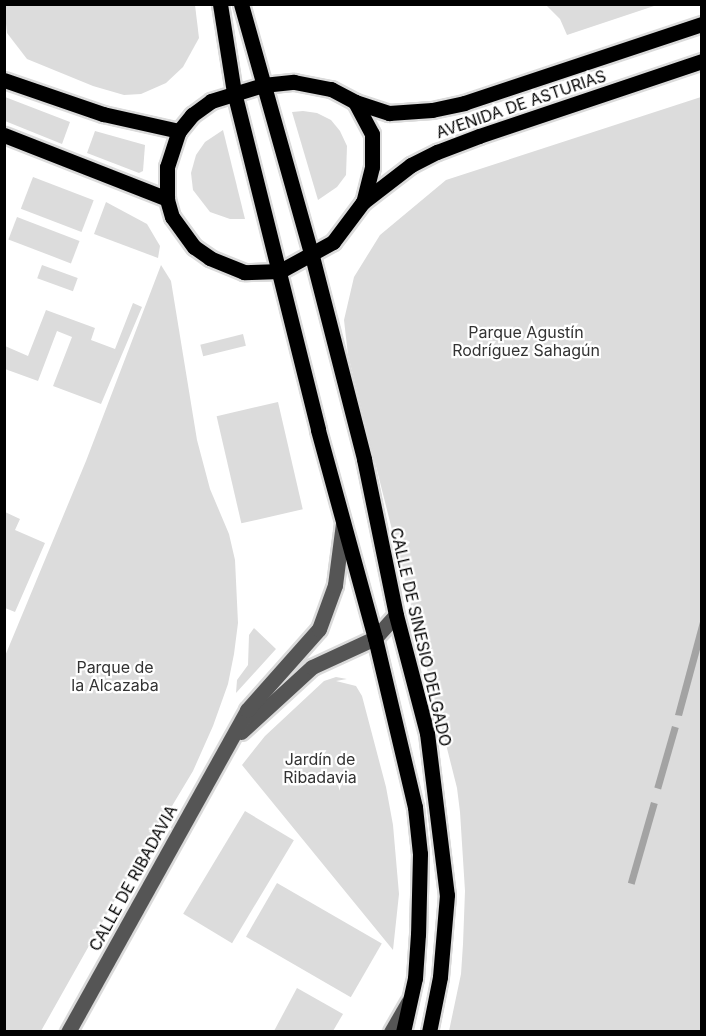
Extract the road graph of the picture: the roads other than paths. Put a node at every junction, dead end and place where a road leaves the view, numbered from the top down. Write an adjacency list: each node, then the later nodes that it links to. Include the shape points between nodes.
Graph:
1 (220, 4): 7 (main road)
2 (241, 4): 6 (main road, CALLE DE SINESIO DELGADO)
3 (702, 24): 8 (main road, AVENIDA DE ASTURIAS, via 432,110 388,113)
4 (702, 61): 12 (main road, AVENIDA DE ASTURIAS, via 437,152 411,165)
5 (4, 80): 9 (main road, via 102,114)
6 (263, 85): 7 (main road); 8 (main road, via 311,83); 13 (main road, CALLE DE SINESIO DELGADO)
7 (234, 92): 9 (main road, via 211,101); 14 (main road)
8 (355, 102): 12 (main road, via 372,134 372,167)
9 (179, 131): 11 (main road, via 167,166)
10 (4, 135): 11 (main road)
11 (167, 199): 14 (main road, via 182,232 210,258 244,272)
12 (363, 202): 13 (main road, via 333,242)
13 (312, 256): 14 (main road); 16 (main road, CALLE DE SINESIO DELGADO, via 364,459)
14 (280, 271): 15 (main road)
15 (343, 517): 17 (main road); 18 (street, CALLE DE RIBADAVIA, via 335,585 319,628 247,710)
16 (396, 615): 17 (street, CALLE DE RIBADAVIA); 23 (main road, CALLE DE SINESIO DELGADO, via 427,733 447,895 440,977)
17 (375, 638): 18 (street, CALLE DE RIBADAVIA, via 312,667); 19 (main road, via 419,831 421,894)
18 (229, 742): 20 (street, CALLE DE RIBADAVIA)
19 (411, 997): 21 (street); 22 (main road)
20 (68, 1032)
21 (391, 1032)
22 (403, 1032)
23 (429, 1032)

